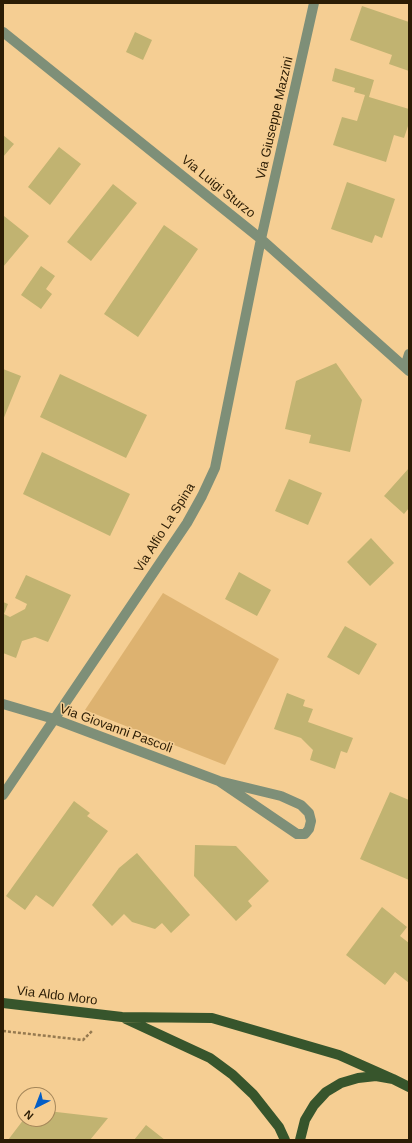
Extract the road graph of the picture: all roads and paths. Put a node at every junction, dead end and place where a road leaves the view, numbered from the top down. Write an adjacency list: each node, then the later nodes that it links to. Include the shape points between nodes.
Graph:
1 (314, 3): 3 (street, Via Giuseppe Mazzini)
2 (3, 32): 3 (street, Via Luigi Sturzo)
3 (261, 239): 5 (street, Via Luigi Sturzo); 7 (street, Via Alfio La Spina, via 215,468 187,524)
4 (409, 354): 5 (street)
5 (407, 369)
6 (3, 704): 7 (street, Via Giovanni Pascoli)
7 (54, 719): 8 (street, Via Giovanni Pascoli); 9 (street, Via Alfio La Spina)
8 (219, 781): 8 (street, via 297,834 305,834 309,829 309,813 301,805 281,796)
9 (3, 795)
10 (3, 1003): 11 (main road, Via Aldo Moro)
11 (109, 1016): 12 (main road, Via Aldo Moro); 13 (path, Via Aldo Moro, via 83,1040)
12 (122, 1017): 14 (main road, Via Aldo Moro, via 212,1018 339,1055); 15 (main road, via 210,1058 233,1075 253,1094)
13 (3, 1031)
14 (403, 1083): 16 (main road, via 376,1076 341,1083 326,1092 314,1105 305,1120)
15 (285, 1140)
16 (300, 1140)

